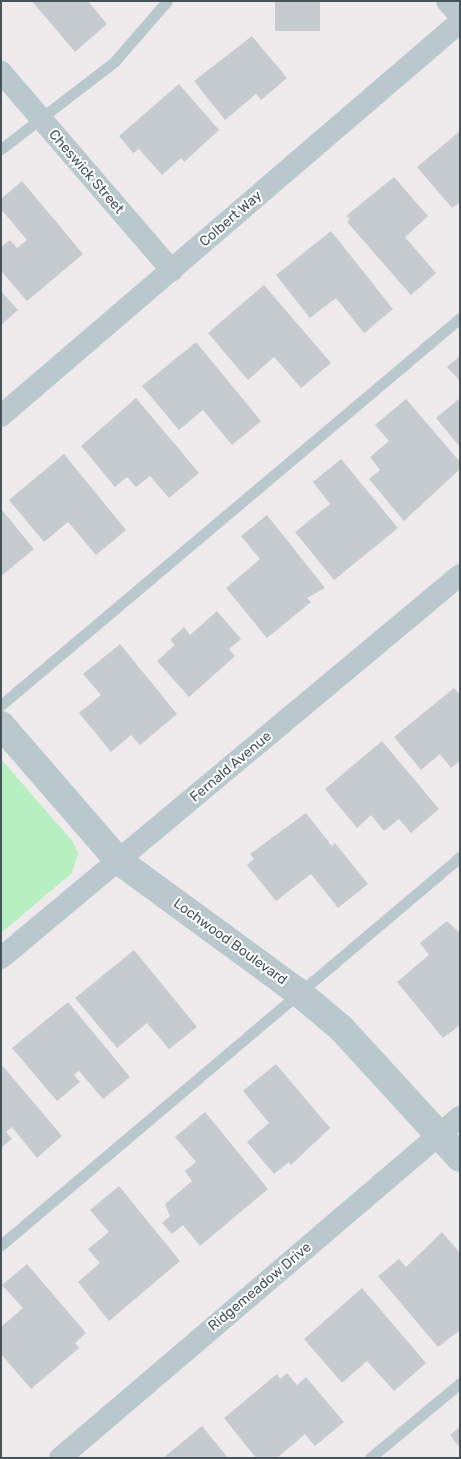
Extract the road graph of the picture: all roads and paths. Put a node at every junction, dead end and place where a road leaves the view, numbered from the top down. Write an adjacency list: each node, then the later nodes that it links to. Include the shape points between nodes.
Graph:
1 (168, 1): 6 (lane, via 114,62)
2 (448, 1): 3 (street)
3 (460, 16)
4 (460, 22): 8 (street, Colbert Way)
5 (1, 72): 6 (street, Cheswick Street)
6 (40, 118): 7 (lane); 8 (street, Cheswick Street)
7 (1, 149)
8 (172, 271): 10 (street, Colbert Way)
9 (460, 318): 12 (lane)
10 (1, 416)
11 (460, 576): 15 (street, Fernald Avenue)
12 (1, 705)
13 (1, 725): 15 (street, Lochwood Boulevard)
14 (460, 857): 17 (lane)
15 (119, 861): 16 (street, Fernald Avenue); 17 (street, Lochwood Boulevard)
16 (1, 958)
17 (298, 992): 18 (street, Lochwood Boulevard); 20 (lane)
18 (450, 1126): 19 (street, Lochwood Boulevard); 22 (street, Ridgemeadow Drive)
19 (460, 1158)
20 (1, 1245)
21 (460, 1383): 23 (lane)
22 (60, 1458)
23 (370, 1458)

